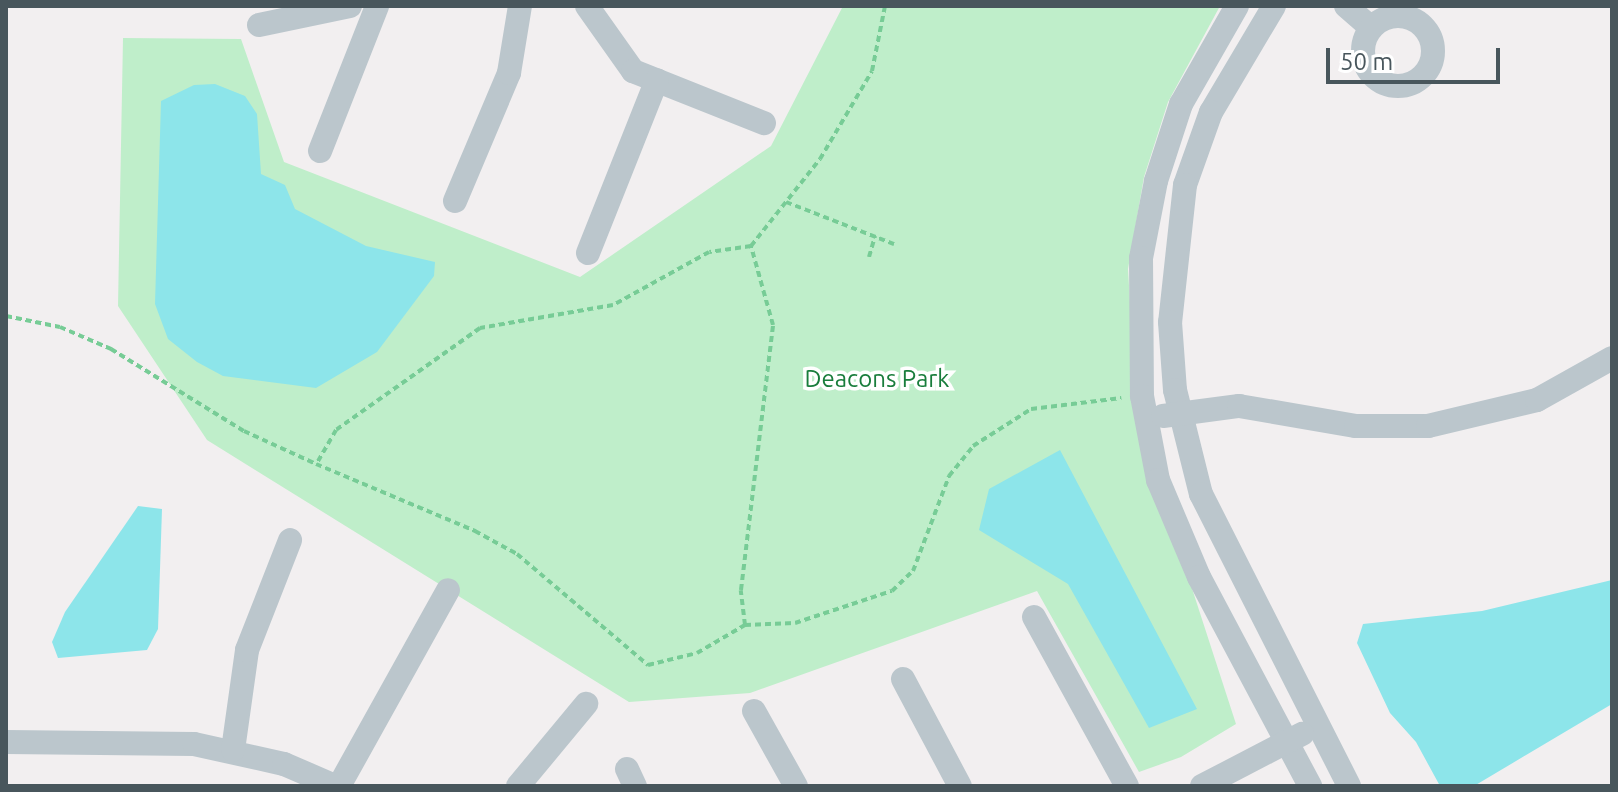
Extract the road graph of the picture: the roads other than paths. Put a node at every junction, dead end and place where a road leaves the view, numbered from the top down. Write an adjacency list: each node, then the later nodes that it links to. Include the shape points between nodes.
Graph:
1 (350, 6): 8 (street)
2 (377, 6): 12 (street)
3 (520, 6): 13 (street, via 509,73)
4 (587, 6): 10 (street, via 617,55 633,71)
5 (1237, 6): 17 (street, via 1181,104 1156,181 1141,258)
6 (1274, 6): 16 (street, via 1211,112 1185,185 1170,322)
7 (1346, 6): 9 (street)
8 (259, 25)
9 (1371, 28)
10 (657, 80): 11 (street); 14 (street)
11 (764, 123)
12 (320, 151)
13 (455, 201)
14 (588, 253)
15 (1612, 358): 16 (street, via 1537,400 1428,426 1356,426 1239,406)
16 (1178, 412): 17 (street); 24 (street, via 1201,494)
17 (1145, 421): 26 (street, via 1158,480 1199,577)
18 (290, 540): 27 (street, via 247,650)
19 (448, 590): 28 (street)
20 (1034, 617): 32 (street)
21 (903, 679): 31 (street)
22 (586, 704): 29 (street)
23 (754, 711): 30 (street)
24 (1318, 725): 26 (street); 35 (street)
25 (6, 742): 27 (street)
26 (1287, 742): 33 (street); 34 (street)
27 (233, 750): 28 (street)
28 (337, 786)
29 (518, 786)
30 (796, 786)
31 (960, 786)
32 (1127, 786)
33 (1202, 786)
34 (1310, 786)
35 (1349, 786)

